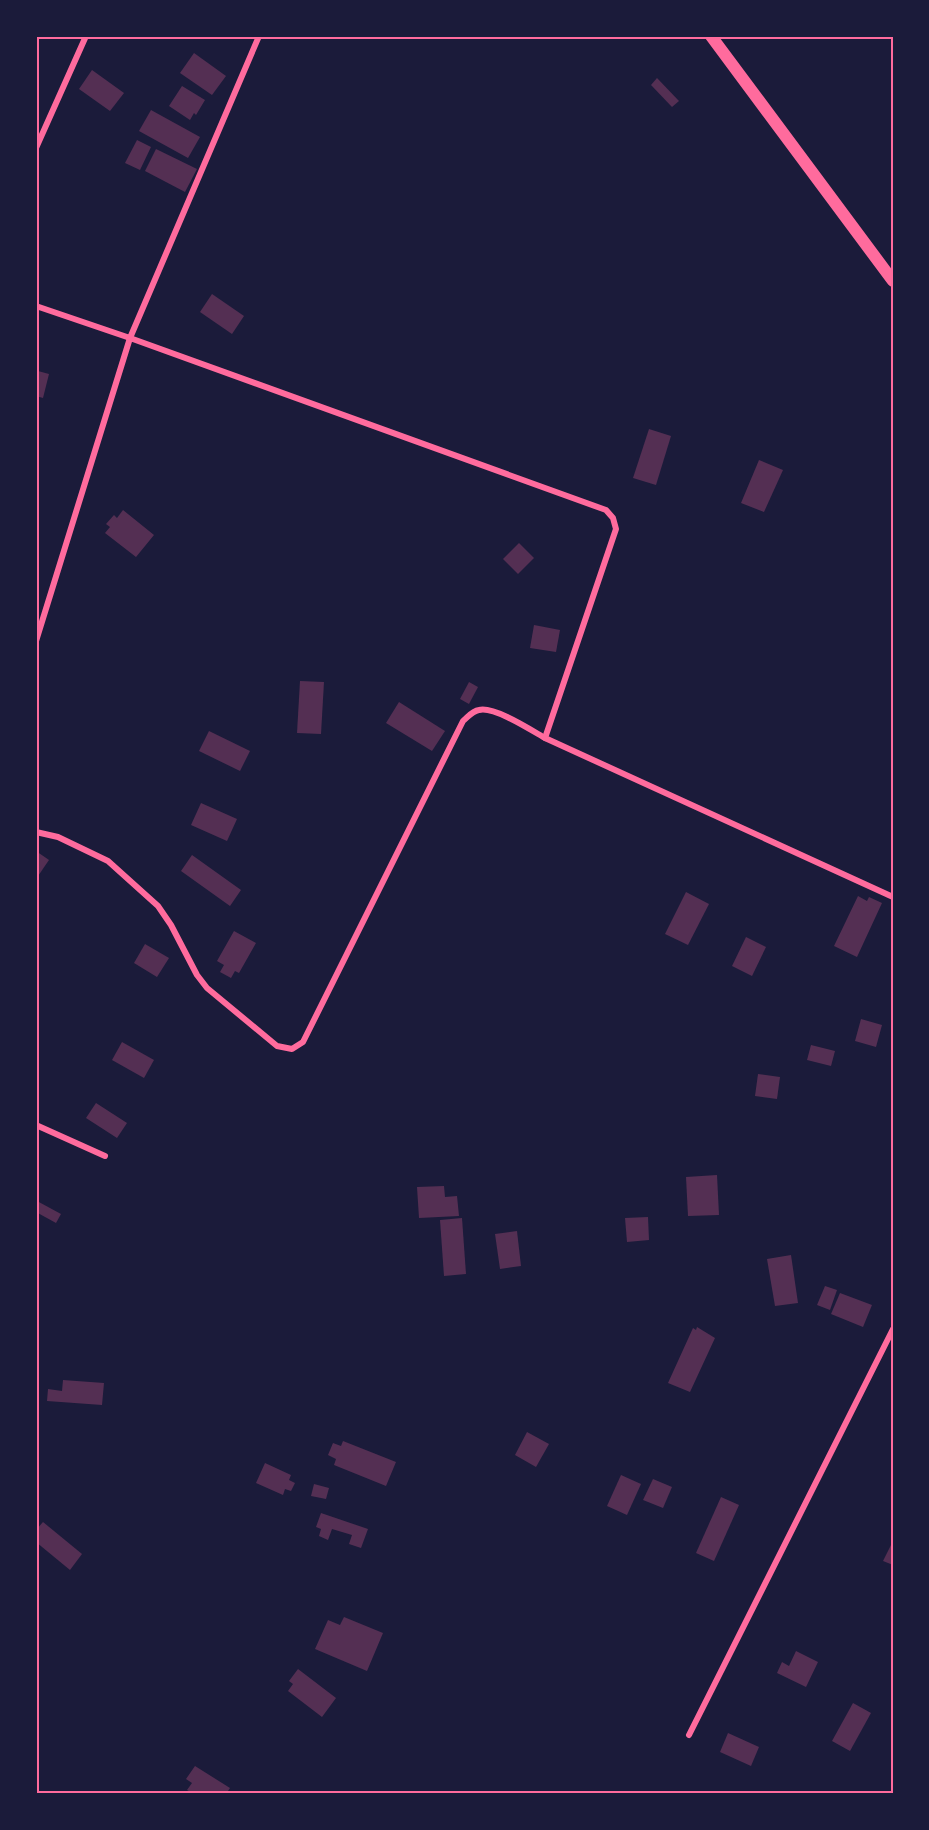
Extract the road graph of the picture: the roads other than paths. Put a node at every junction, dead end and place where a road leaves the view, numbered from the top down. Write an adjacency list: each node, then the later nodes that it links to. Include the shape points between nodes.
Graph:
1 (86, 36): 4 (street)
2 (259, 36): 7 (street)
3 (711, 36): 5 (main road)
4 (36, 148)
5 (893, 281)
6 (36, 306): 7 (street)
7 (130, 338): 8 (street); 9 (street, via 606,510 615,529)
8 (36, 641)
9 (545, 738): 10 (street, via 492,710 473,712 463,721 303,1042 292,1049 277,1046 207,988 158,906 108,861); 11 (street)
10 (36, 831)
11 (893, 897)
12 (36, 1125): 13 (street)
13 (105, 1156)
14 (893, 1329): 15 (street)
15 (689, 1736)

